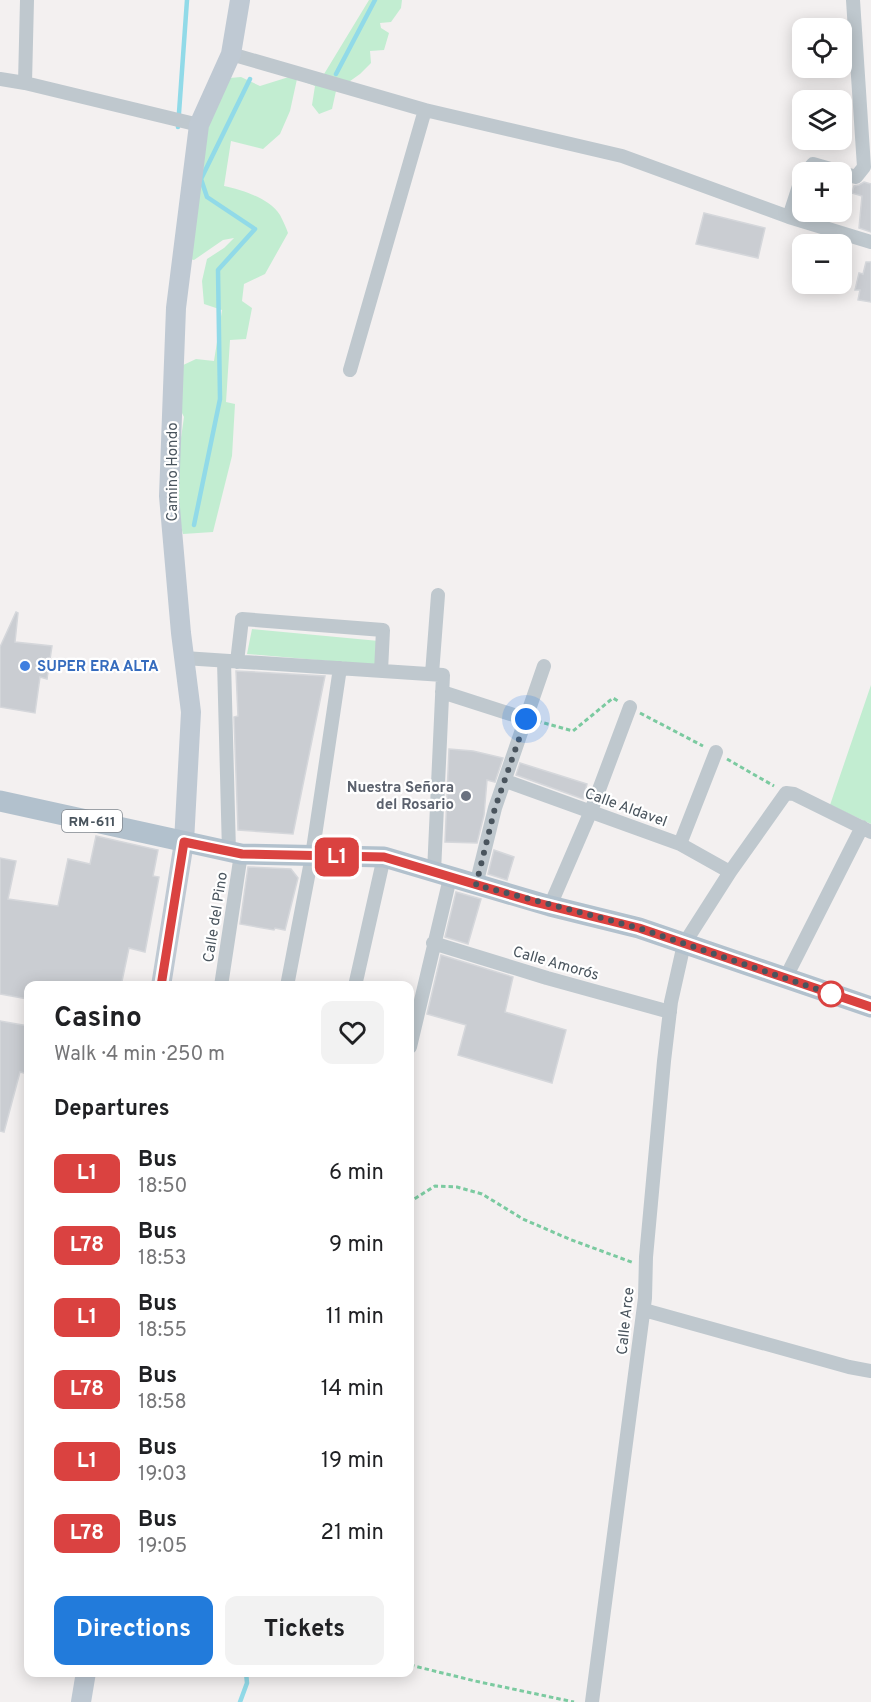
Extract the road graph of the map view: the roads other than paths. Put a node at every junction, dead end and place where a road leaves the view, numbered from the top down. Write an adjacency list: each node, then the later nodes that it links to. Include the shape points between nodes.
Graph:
1 (27, 0): 6 (street)
2 (240, 0): 4 (main road, Camino Hondo)
3 (853, 0): 9 (street, via 864,167 856,177)
4 (231, 54): 7 (street); 8 (main road, Camino Hondo)
5 (0, 79): 6 (street)
6 (25, 83): 8 (street)
7 (424, 110): 11 (street, via 622,156); 13 (street)
8 (185, 121): 15 (main road, Camino Hondo, via 169,496)
9 (852, 176)
10 (792, 208): 11 (street)
11 (789, 217): 12 (street)
12 (871, 243)
13 (350, 370)
14 (438, 595): 20 (street)
15 (184, 658): 16 (street); 29 (main road, Camino Hondo, via 191,712)
16 (230, 661): 18 (street); 19 (street, Calle del Pino, via 242,619 383,630); 31 (street, Calle del Pino)
17 (544, 666): 23 (street)
18 (340, 668): 19 (street); 32 (street)
19 (381, 671): 20 (street)
20 (432, 674): 21 (street, via 443,675)
21 (442, 692): 23 (street); 35 (street)
22 (630, 707): 27 (street)
23 (526, 719): 25 (street)
24 (716, 752): 30 (street)
25 (506, 781): 27 (street, Calle Aldavel); 36 (street, via 495,808)
26 (0, 801): 29 (main road, RM-611)
27 (591, 811): 30 (street, Calle Aldavel); 37 (street)
28 (866, 830): 34 (street, via 786,793); 40 (street)
29 (184, 842): 31 (main road, RM-611); 41 (main road, Camino Hondo)
30 (680, 844): 34 (street, Calle Aldavel)
31 (235, 853): 32 (main road, RM-611); 42 (street, Calle del Pino)
32 (312, 856): 33 (main road, RM-611); 43 (street)
33 (384, 857): 35 (main road, RM-611); 44 (street)
34 (730, 872): 39 (street)
35 (442, 875): 36 (main road, RM-611); 38 (street)
36 (476, 885): 37 (main road, RM-611)
37 (550, 906): 39 (main road, RM-611, via 639,928)
38 (433, 942): 46 (street, Calle Amorós); 47 (street)
39 (684, 944): 40 (main road, RM-611); 46 (street, Calle Arce)
40 (785, 979): 45 (main road, RM-611)
41 (162, 981)
42 (221, 981)
43 (288, 981)
44 (356, 981)
45 (871, 1007)
46 (670, 1012): 48 (street, Calle Arce)
47 (414, 1029)
48 (644, 1310): 49 (street); 52 (street, Calle Arce)
49 (871, 1371)
50 (85, 1677): 51 (main road)
51 (81, 1702)
52 (592, 1702)

